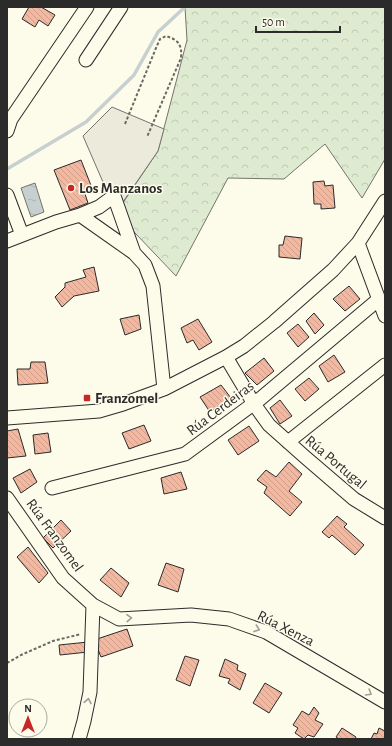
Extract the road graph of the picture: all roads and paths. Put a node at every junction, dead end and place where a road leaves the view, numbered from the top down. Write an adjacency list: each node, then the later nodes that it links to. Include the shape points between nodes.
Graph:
1 (87, 7): 5 (street, via 11,119)
2 (121, 7): 3 (street)
3 (86, 60)
4 (125, 124): 6 (path, via 160,39 166,36 173,38 180,44 181,58)
5 (7, 131)
6 (148, 137)
7 (7, 195): 10 (street)
8 (385, 201): 12 (street)
9 (80, 216): 10 (street); 13 (street); 13 (street, via 99,208 114,196)
10 (22, 235): 11 (street)
11 (7, 240)
12 (358, 243): 14 (street); 16 (street, via 334,270 274,322)
13 (134, 253): 19 (street, via 145,265 153,286)
14 (379, 299): 15 (street); 20 (street, Rúa Cerdeiras)
15 (385, 316)
16 (226, 358): 19 (street); 20 (street, Rúa Portugal)
17 (385, 364): 18 (street, Rúa Portugal)
18 (380, 372): 22 (street, Rúa Portugal)
19 (164, 389): 21 (street, via 99,411)
20 (254, 404): 22 (street, Rúa Portugal, via 269,425); 23 (street, Rúa Cerdeiras, via 185,454)
21 (7, 418)
22 (288, 442): 25 (street, Rúa Portugal, via 354,498)
23 (52, 488)
24 (7, 498): 26 (street, Rúa Franzomel, via 63,578)
25 (385, 518)
26 (93, 604): 27 (street); 29 (street, Rúa Xenza, one-way to 29, via 119,618 191,615 229,619 266,632)
27 (92, 631): 28 (path, via 53,641); 30 (street, one-way to 27, via 90,692)
28 (7, 663)
29 (385, 702)
30 (79, 739)

